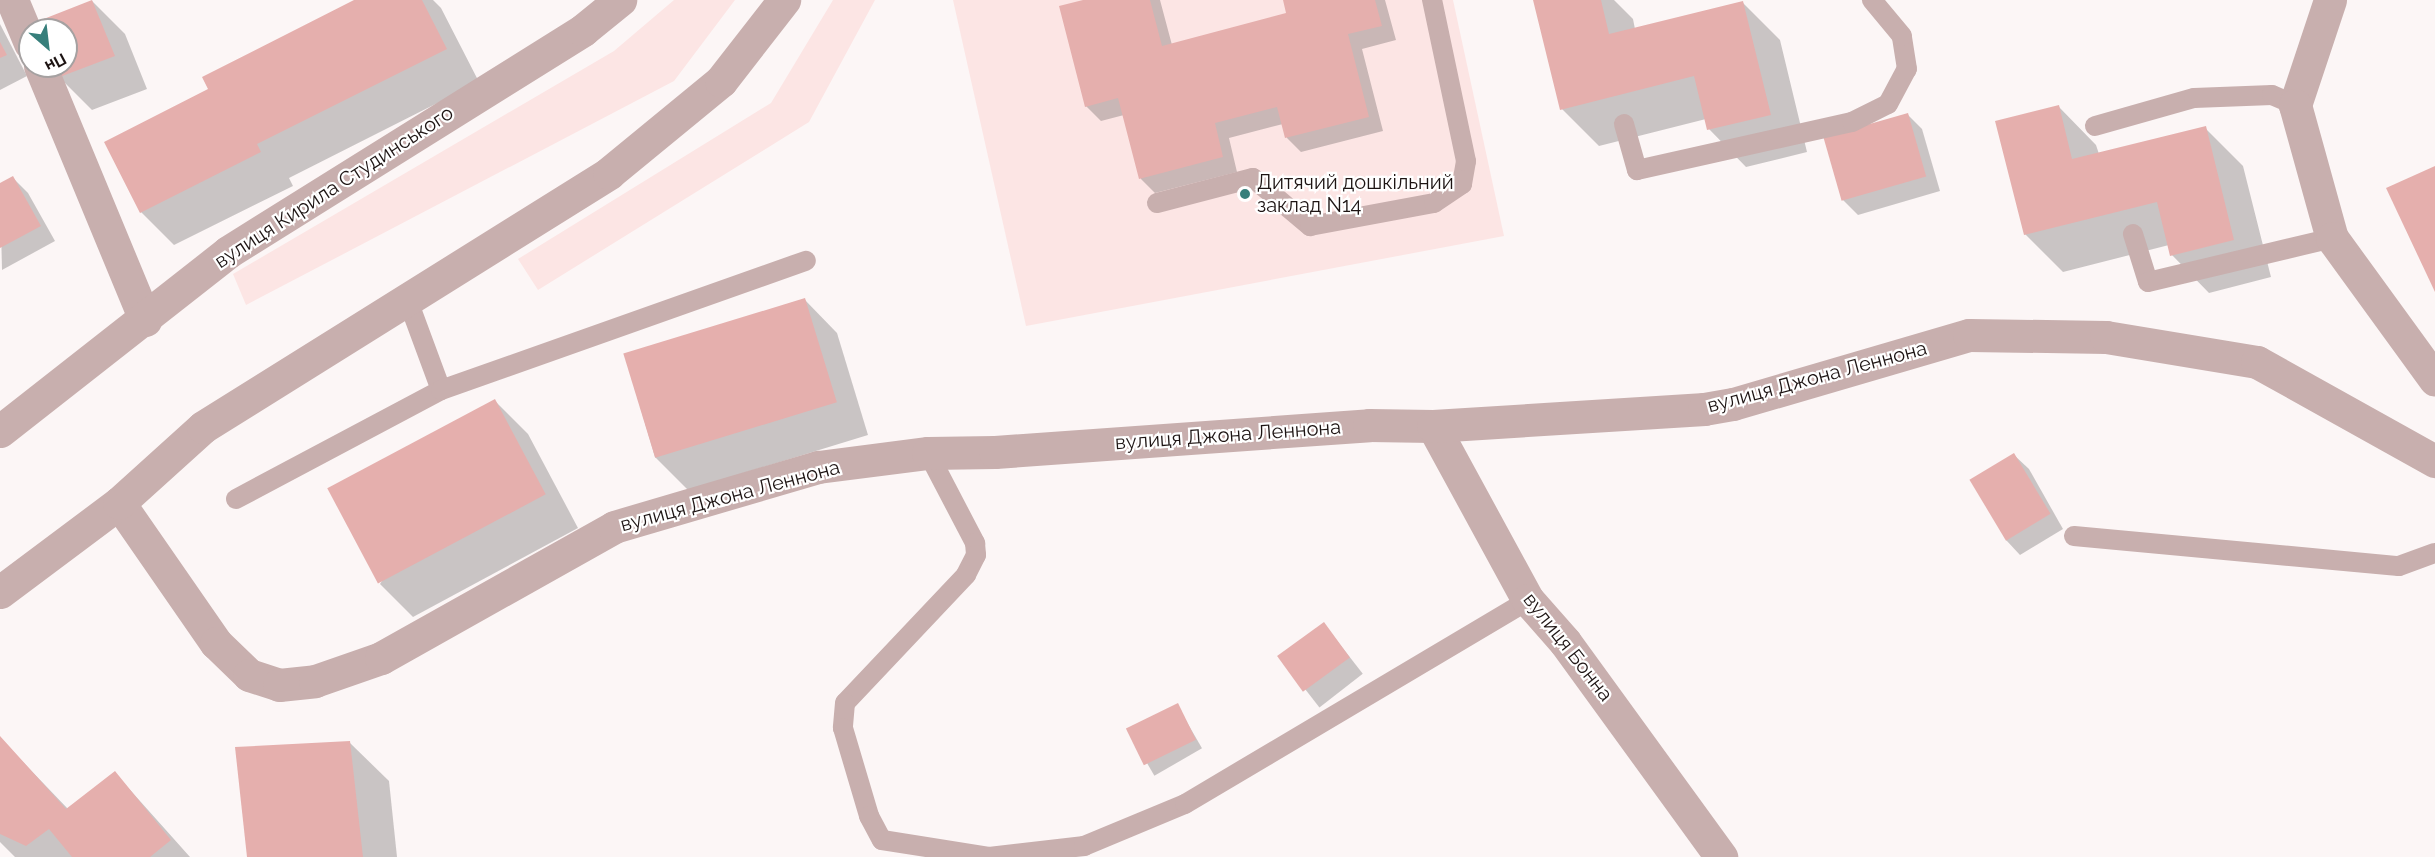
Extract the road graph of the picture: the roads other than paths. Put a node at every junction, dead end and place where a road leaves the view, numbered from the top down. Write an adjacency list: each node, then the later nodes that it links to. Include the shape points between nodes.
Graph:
1 (12, 0): 7 (street)
2 (620, 0): 17 (street, вулиця Кирила Студинського, via 583,30 228,252)
3 (784, 0): 16 (street, via 721,81 609,173)
4 (1432, 0): 12 (lane, via 1466,161 1462,184 1434,203 1310,226 1253,178)
5 (1872, 0): 10 (lane, via 1902,36 1907,69 1888,104 1852,122 1637,170)
6 (2330, 0): 9 (street)
7 (20, 18)
8 (45, 78): 17 (street)
9 (2295, 105): 11 (lane, via 2272,95 2194,98); 14 (street)
10 (1624, 124)
11 (2095, 126)
12 (1157, 203)
13 (2133, 234): 14 (lane, via 2148,282)
14 (2332, 238): 18 (street)
15 (806, 261): 19 (lane)
16 (407, 298): 19 (lane); 25 (street, via 203,428)
17 (145, 320): 21 (street, вулиця Кирила Студинського)
18 (2435, 380)
19 (441, 390): 24 (lane)
20 (1433, 426): 22 (street, вулиця Джона Леннона, via 1369,425 995,452); 23 (street, вулиця Джона Леннона, via 1704,409 1969,335 2106,337 2258,362); 29 (street, вулиця Бонна)
21 (0, 431)
22 (928, 453): 25 (street, вулиця Джона Леннона, via 818,467 614,527 381,658 315,681 279,685 249,675 216,643); 29 (lane, via 975,543 976,555 966,575 845,703 843,728 869,816 882,840 989,857 1084,846 1185,804)
23 (2435, 461)
24 (236, 499)
25 (119, 503): 28 (street)
26 (2074, 536): 27 (lane, via 2399,566)
27 (2435, 553)
28 (0, 592)
29 (1528, 600): 30 (street, вулиця Бонна, via 1565,642)
30 (1721, 857)

